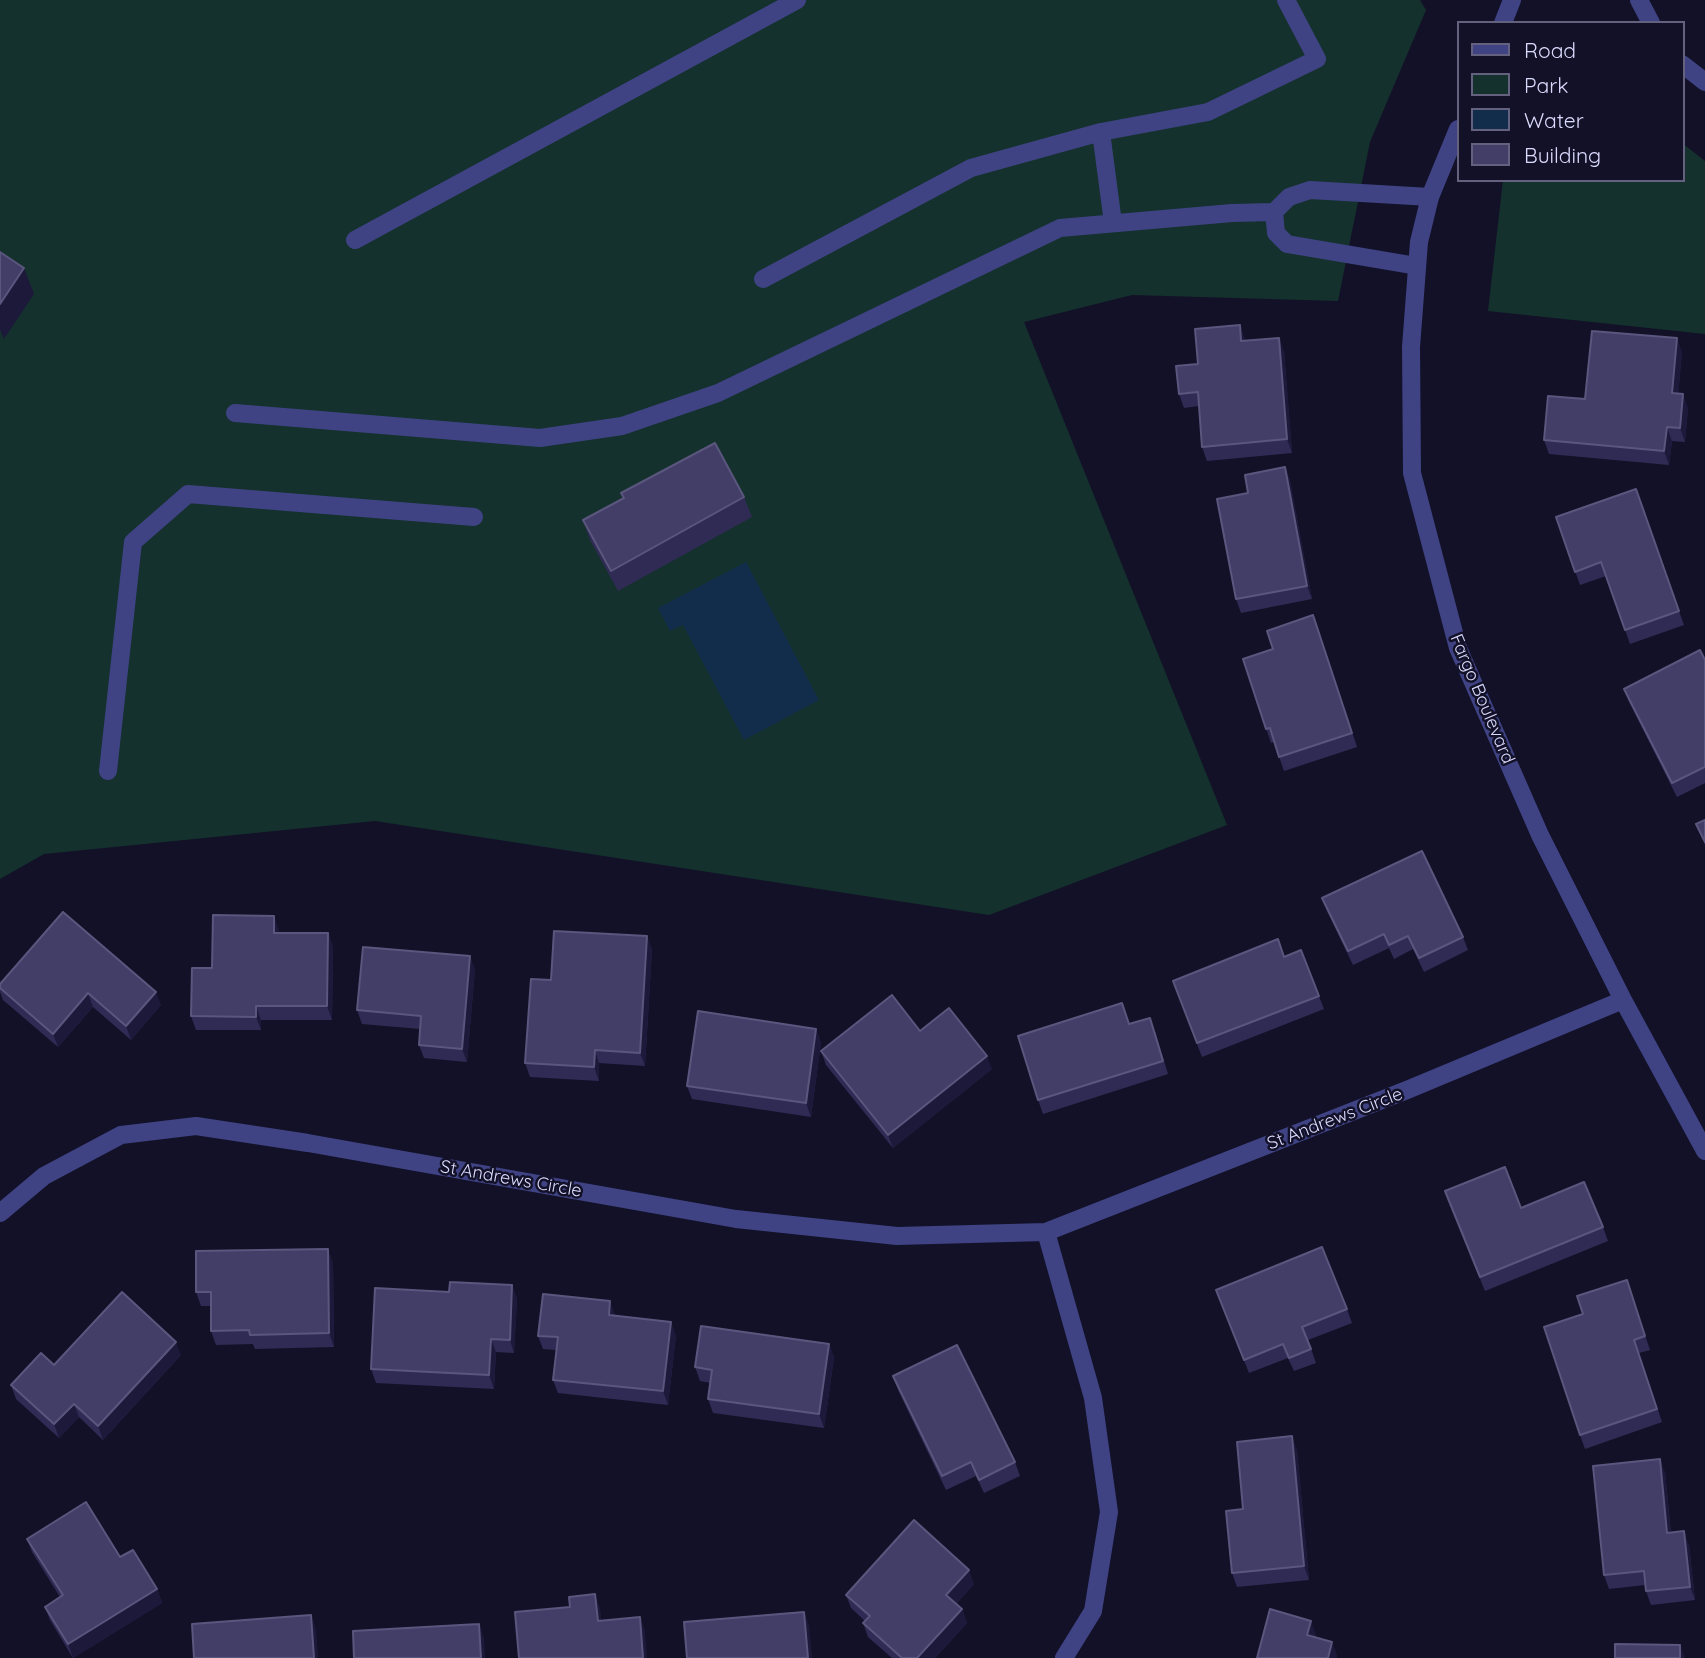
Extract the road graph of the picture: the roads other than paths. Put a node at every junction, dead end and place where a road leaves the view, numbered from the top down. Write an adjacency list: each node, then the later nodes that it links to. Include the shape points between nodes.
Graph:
1 (797, 0): 14 (street)
2 (1286, 0): 9 (street, via 1317,60 1208,112)
3 (1512, 0): 5 (street)
4 (1639, 0): 6 (street)
5 (1504, 21)
6 (1650, 21)
7 (1684, 66): 8 (street)
8 (1705, 82)
9 (1101, 132): 13 (street); 16 (street, via 971,168)
10 (1456, 134): 11 (street, Fargo Boulevard)
11 (1430, 197): 12 (street, via 1310,190 1289,197); 15 (street, Fargo Boulevard)
12 (1274, 212): 13 (street); 15 (street, via 1276,233 1287,244)
13 (1113, 223): 17 (street, via 1060,228 719,393 622,426 540,438)
14 (355, 240)
15 (1417, 266): 20 (street, Fargo Boulevard, via 1411,347 1412,472 1458,648 1540,835)
16 (763, 279)
17 (234, 413)
18 (474, 517): 19 (street, via 188,494 133,542)
19 (108, 771)
20 (1623, 1000): 21 (street, Fargo Boulevard); 23 (street, St Andrews Circle)
21 (1705, 1151)
22 (0, 1213): 23 (street, St Andrews Circle, via 44,1176 121,1135 196,1126 736,1219 897,1236)
23 (1046, 1233): 24 (street, via 1093,1398 1109,1512 1093,1611)
24 (1064, 1658)

